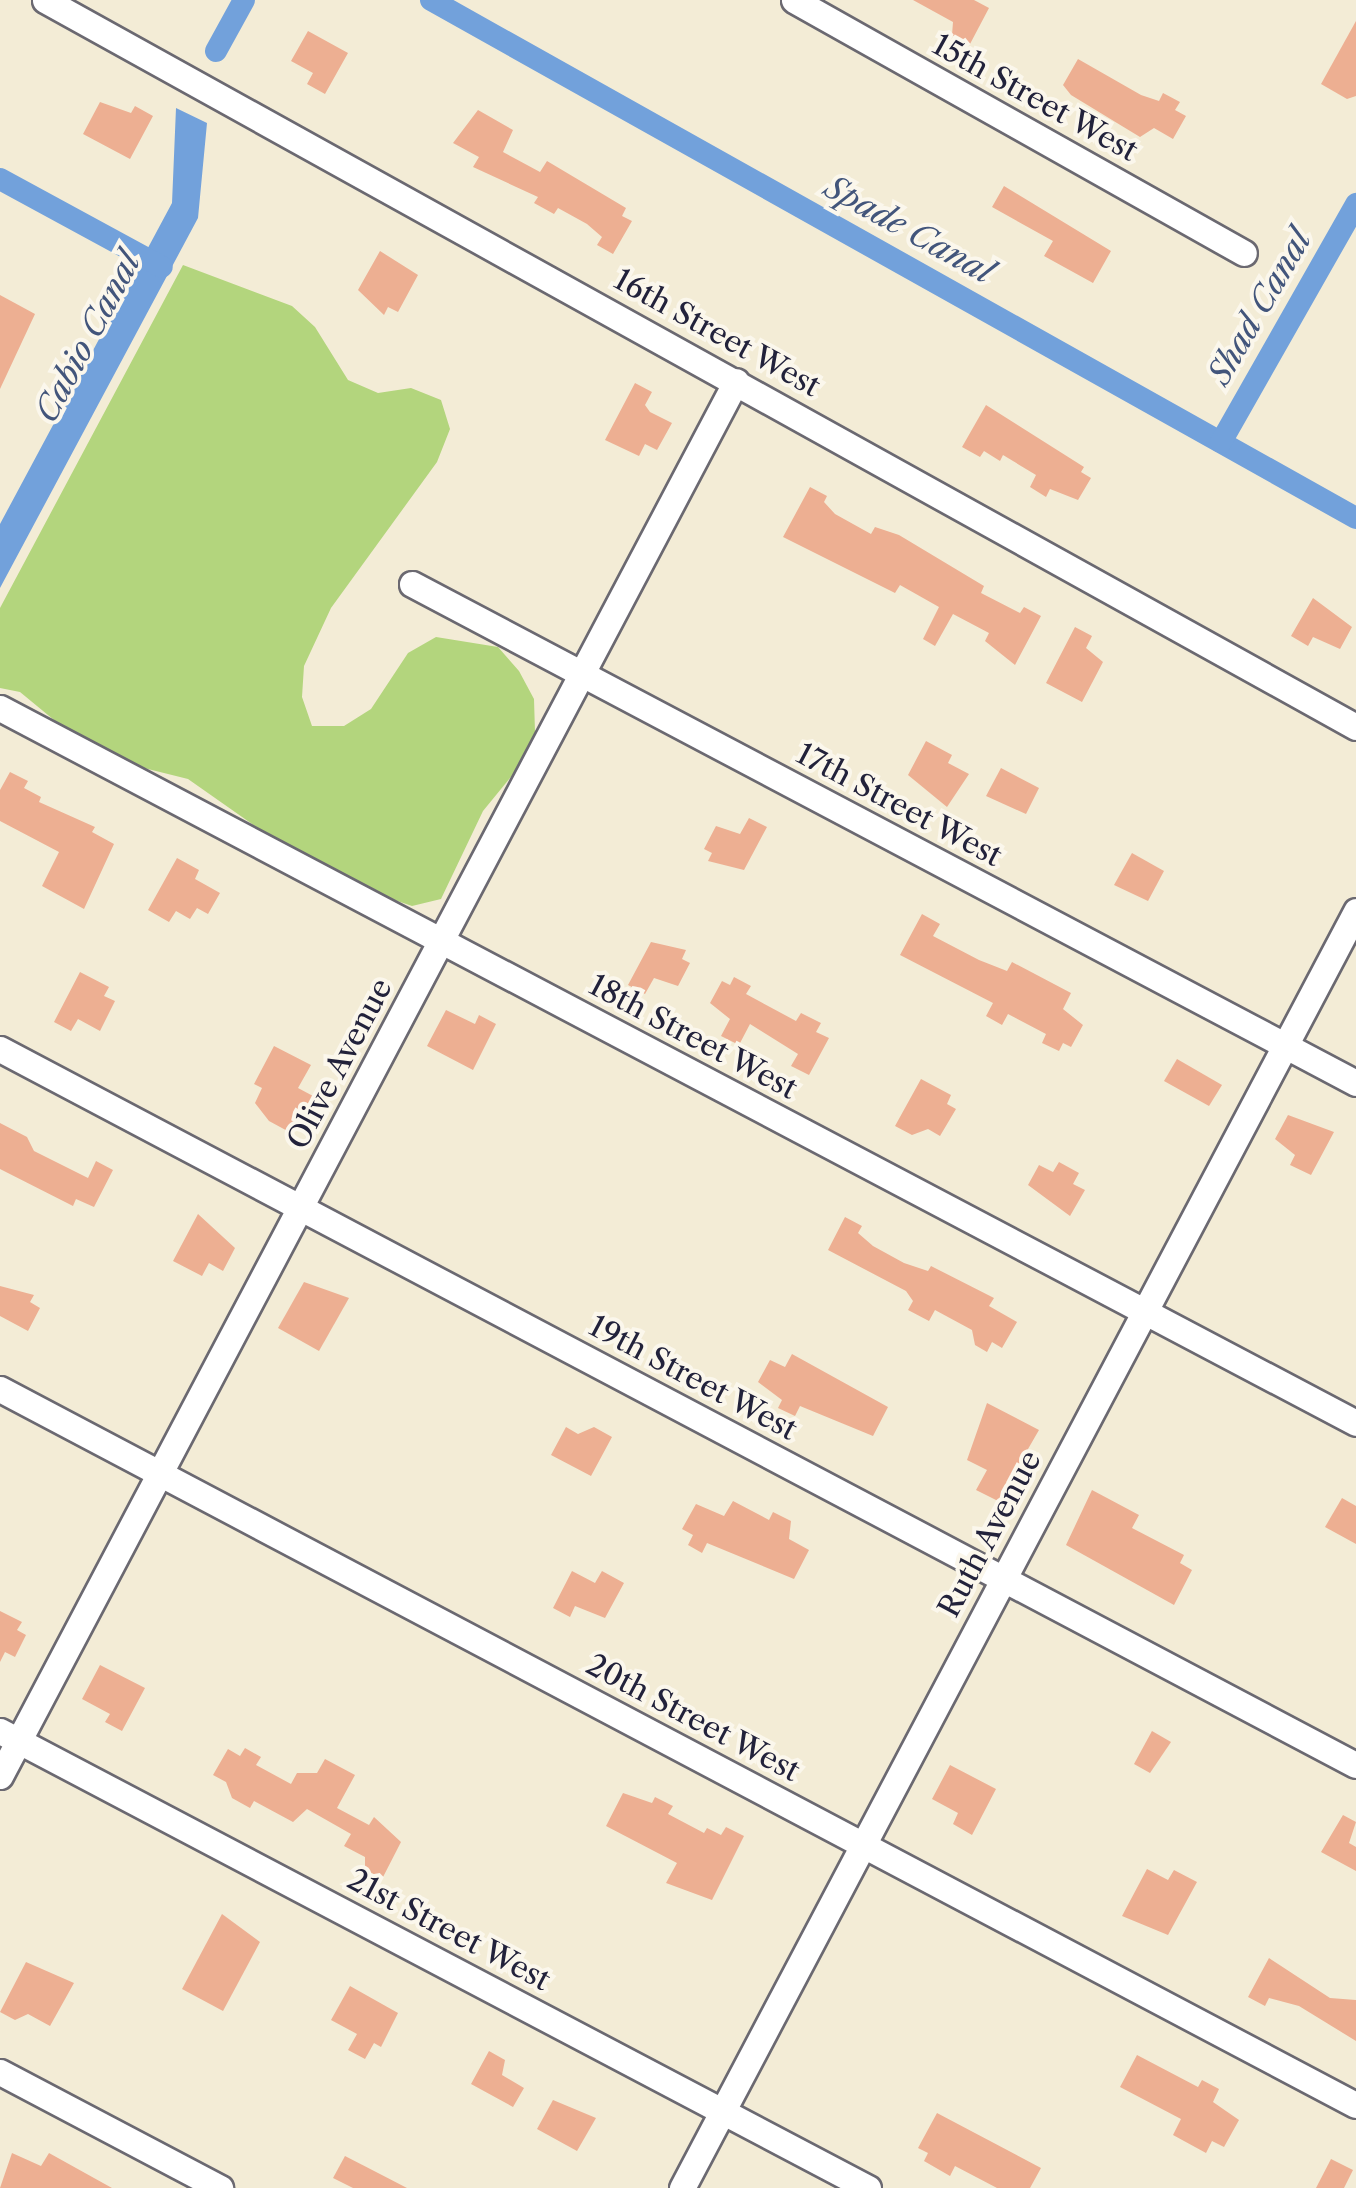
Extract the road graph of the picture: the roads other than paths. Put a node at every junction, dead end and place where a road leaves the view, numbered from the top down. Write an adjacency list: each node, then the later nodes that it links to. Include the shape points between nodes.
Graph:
1 (45, 0): 4 (street, 16th Street West)
2 (803, 2): 3 (street, 15th Street West)
3 (1244, 254)
4 (736, 381): 6 (street, Olive Avenue); 8 (street, 16th Street West)
5 (412, 584): 6 (street, 17th Street West)
6 (582, 674): 10 (street, Olive Avenue); 11 (street, 17th Street West)
7 (0, 708): 10 (street, 18th Street West)
8 (1356, 727)
9 (1356, 910): 11 (street, Ruth Avenue)
10 (443, 941): 14 (street, Olive Avenue); 15 (street, 18th Street West)
11 (1285, 1045): 13 (street, 17th Street West); 15 (street, Ruth Avenue)
12 (0, 1049): 14 (street, 19th Street West)
13 (1356, 1083)
14 (300, 1207): 18 (street, Olive Avenue); 19 (street, 19th Street West)
15 (1144, 1312): 17 (street, 18th Street West); 19 (street, Ruth Avenue)
16 (0, 1389): 18 (street, 20th Street West)
17 (1356, 1423)
18 (160, 1474): 20 (street, Olive Avenue); 23 (street, 20th Street West)
19 (1004, 1578): 21 (street, 19th Street West); 23 (street, Ruth Avenue)
20 (10, 1736): 22 (street, Olive Avenue); 26 (street, 21st Street West)
21 (1356, 1765)
22 (0, 1776)
23 (862, 1844): 25 (street, 20th Street West); 26 (street, Ruth Avenue)
24 (0, 2072): 27 (street)
25 (1356, 2105)
26 (722, 2111): 28 (street, Ruth Avenue); 29 (street, 21st Street West)
27 (220, 2188)
28 (682, 2188)
29 (868, 2188)

